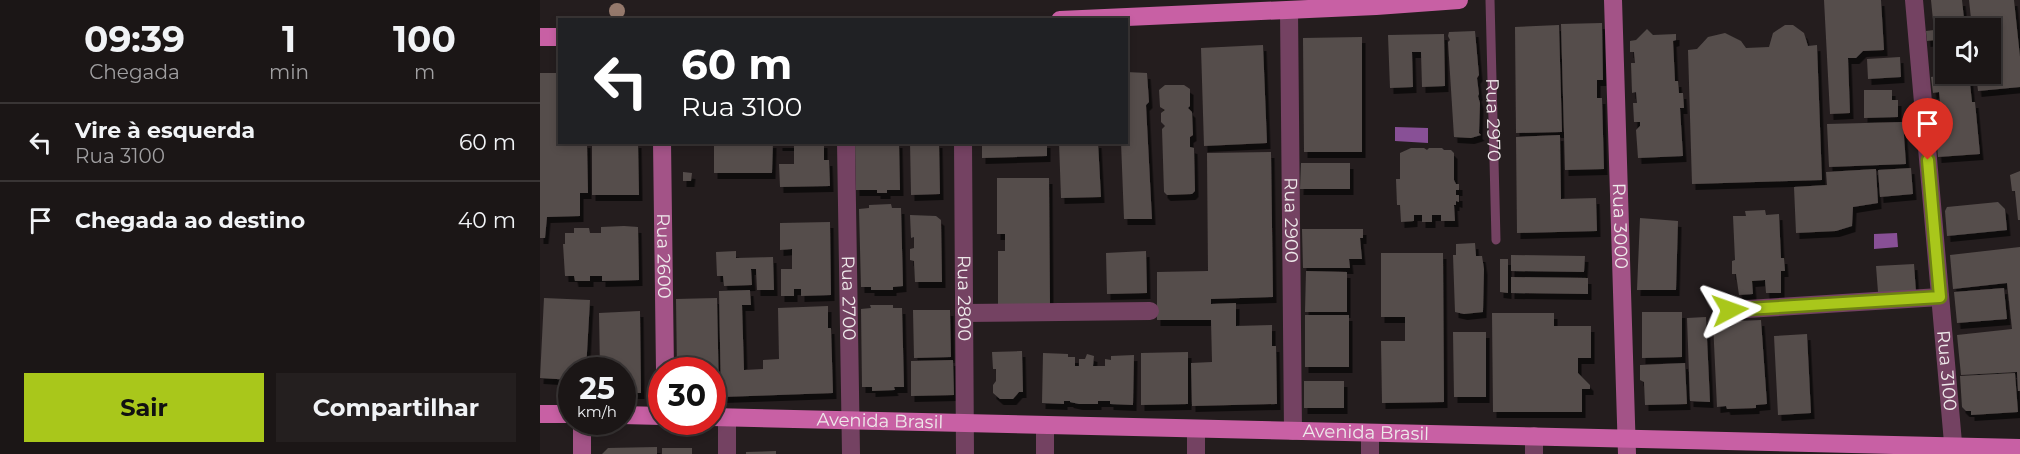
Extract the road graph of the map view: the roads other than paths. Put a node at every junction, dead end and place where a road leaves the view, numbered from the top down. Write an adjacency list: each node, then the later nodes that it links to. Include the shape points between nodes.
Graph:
1 (1459, 0): 5 (main road)
2 (1490, 0): 12 (lane, Rua 2970)
3 (1613, 0): 30 (main road, Rua 3000)
4 (1914, 0): 13 (street, Rua 3100)
5 (1289, 10): 6 (main road); 25 (street, Rua 2900)
6 (1106, 18)
7 (558, 37): 8 (main road)
8 (540, 38)
9 (662, 144): 17 (main road, Rua 2600)
10 (846, 144): 21 (street, Rua 2700)
11 (963, 144): 16 (street, Rua 2800)
12 (1496, 240)
13 (1940, 297): 14 (street); 33 (street, Rua 3100)
14 (1730, 310)
15 (1150, 311): 16 (street)
16 (964, 313): 22 (street, Rua 2800)
17 (665, 357)
18 (540, 414): 19 (main road)
19 (558, 414)
20 (726, 418): 21 (main road, Avenida Brasil)
21 (850, 420): 22 (main road, Avenida Brasil); 36 (street, Rua 2700)
22 (965, 423): 23 (main road, Avenida Brasil); 37 (street, Rua 2800)
23 (1045, 425): 24 (main road, Avenida Brasil); 38 (street)
24 (1196, 429): 25 (main road, Avenida Brasil); 39 (street)
25 (1293, 431): 26 (main road, Avenida Brasil)
26 (1370, 433): 29 (main road, Avenida Brasil); 40 (street)
27 (582, 435): 34 (main road)
28 (723, 435): 35 (street)
29 (1534, 445): 30 (main road, Avenida Brasil)
30 (1627, 446): 31 (main road, Avenida Brasil)
31 (1816, 448): 33 (main road, Avenida Brasil)
32 (2020, 448): 33 (main road, Avenida Brasil)
33 (1953, 450)
34 (582, 454)
35 (727, 454)
36 (850, 454)
37 (965, 454)
38 (1045, 454)
39 (1196, 454)
40 (1370, 454)

